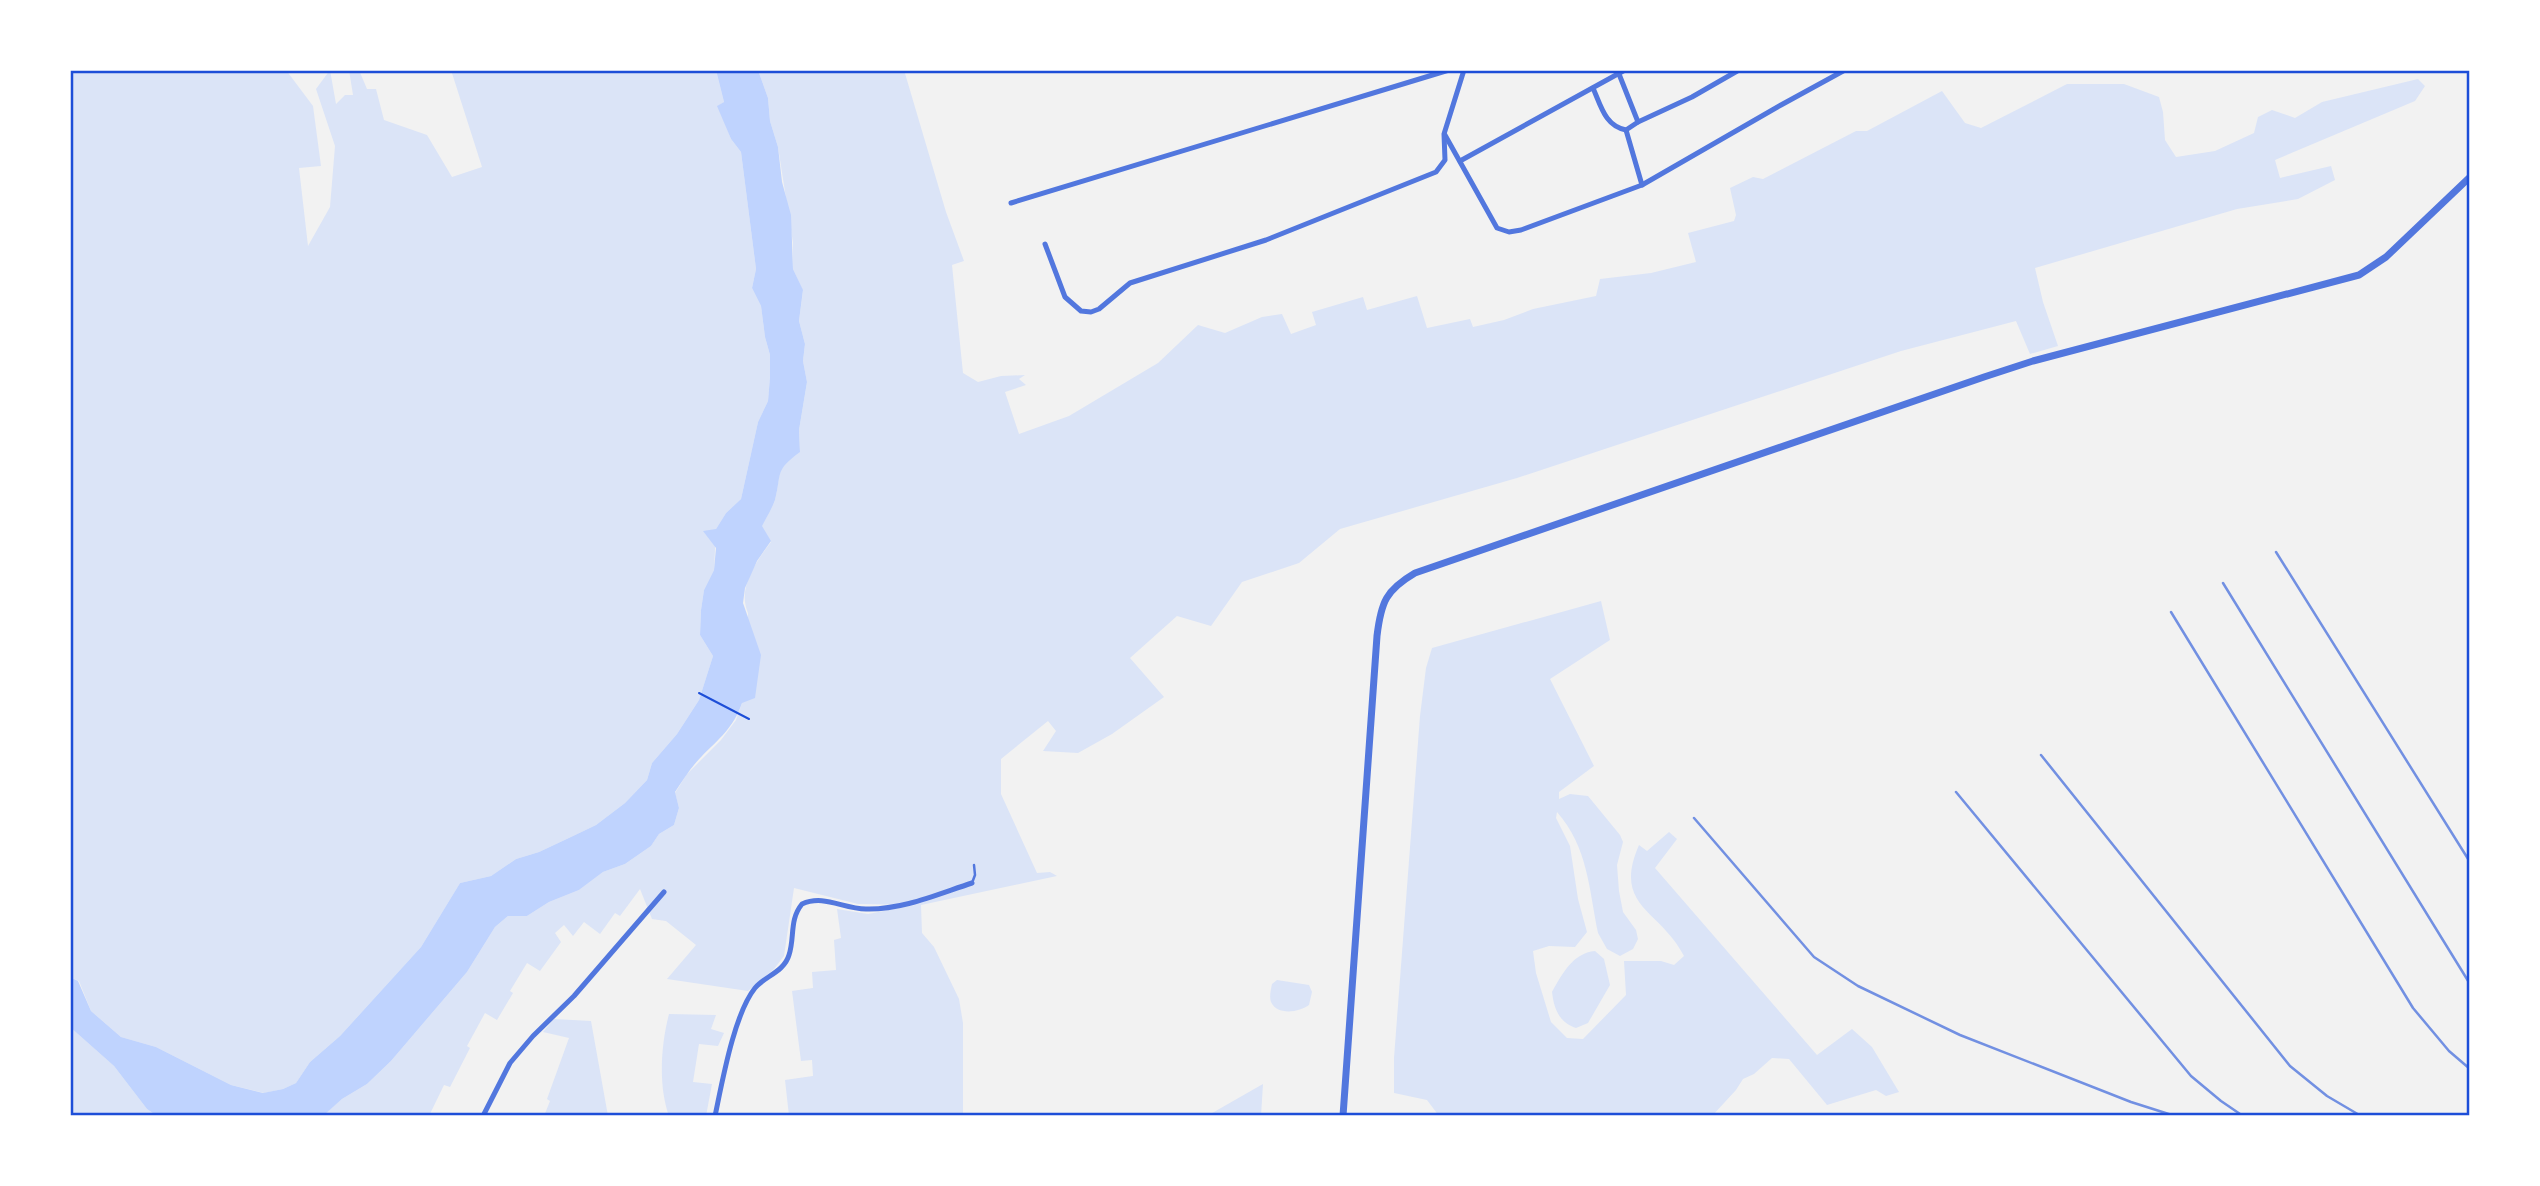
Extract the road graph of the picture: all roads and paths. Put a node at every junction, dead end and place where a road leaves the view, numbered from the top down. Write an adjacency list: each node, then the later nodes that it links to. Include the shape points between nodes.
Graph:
1 (1448, 70): 14 (street)
2 (1464, 70): 10 (street)
3 (1625, 70): 6 (street)
4 (1739, 70): 8 (street)
5 (1845, 70): 13 (street)
6 (1619, 74): 7 (street); 8 (street)
7 (1593, 88): 9 (street, via 1608,122); 11 (street)
8 (1638, 122): 9 (street)
9 (1626, 130): 13 (street)
10 (1444, 134): 11 (street); 15 (street, via 1445,160 1436,172 1265,240 1130,283 1091,312 1081,311 1065,298)
11 (1460, 161): 13 (street, via 1497,228 1509,232)
12 (2470, 177): 23 (street, via 2386,257 2359,275 1971,381 1415,573 1398,584 1382,605 1379,620)
13 (1642, 185)
14 (1011, 203)
15 (1045, 244)
16 (699, 693): 17 (path)
17 (749, 719)
18 (974, 864): 19 (lane)
19 (972, 883): 22 (street, via 878,908 845,907 824,900 802,904 793,922 789,955 780,969 755,988 743,1011)
20 (664, 892): 21 (street, via 510,1063)
21 (483, 1116)
22 (715, 1116)
23 (1343, 1116)

